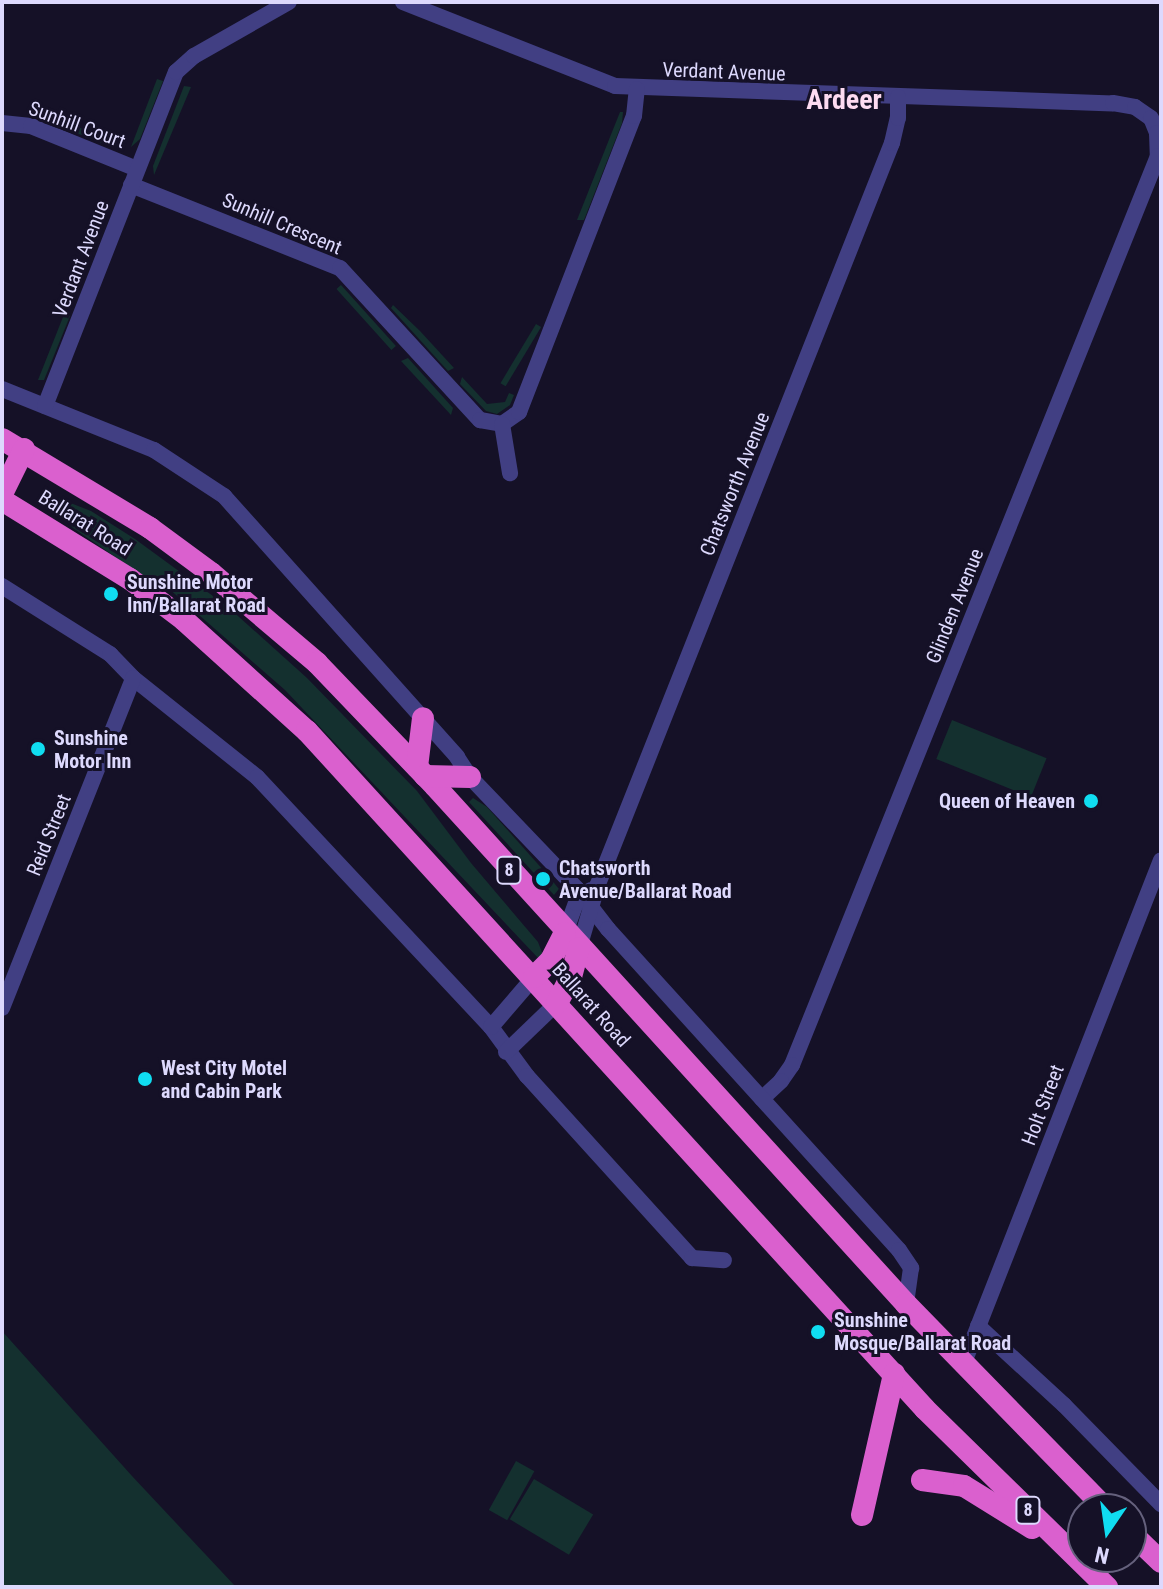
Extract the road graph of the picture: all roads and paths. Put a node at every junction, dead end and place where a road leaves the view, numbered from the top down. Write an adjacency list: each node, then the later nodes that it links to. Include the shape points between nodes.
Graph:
1 (289, 2): 7 (street, Verdant Avenue, via 194,56 176,72)
2 (403, 2): 3 (street, Verdant Avenue, via 615,86)
3 (637, 89): 4 (street, Verdant Avenue); 10 (street, via 634,116 519,412)
4 (898, 97): 5 (street, Verdant Avenue, via 1113,103 1135,107); 21 (street, Chatsworth Avenue, via 892,143)
5 (1151, 118): 28 (street, Glinden Avenue, via 1158,156 792,1065)
6 (2, 123): 7 (street, Sunhill Court, via 31,126)
7 (134, 177): 9 (street, Verdant Avenue); 10 (street, Sunhill Crescent, via 340,268 480,420)
8 (2, 389): 9 (street)
9 (45, 406): 17 (street, via 154,450 224,496)
10 (502, 424): 13 (street)
11 (2, 439): 12 (highway, Ballarat Road / 8)
12 (24, 449): 14 (highway); 18 (highway, Ballarat Road / 8, via 211,573 317,663)
13 (510, 473)
14 (2, 497): 23 (highway, Ballarat Road / 8, via 130,579 217,646 307,731)
15 (2, 586): 16 (street, via 110,654)
16 (133, 678): 25 (street, Reid Street); 26 (street, via 257,777)
17 (423, 718): 18 (highway); 19 (street)
18 (421, 772): 19 (highway); 22 (highway, Ballarat Road / 8)
19 (470, 777): 21 (street)
20 (1161, 860): 31 (street, Holt Street)
21 (588, 902): 22 (street, Chatsworth Avenue, via 570,913); 28 (street)
22 (572, 941): 23 (highway); 24 (highway, via 571,977); 30 (highway, Ballarat Road / 8)
23 (534, 977): 24 (highway, Ballarat Road / 8); 26 (street)
24 (557, 1003): 27 (street); 33 (highway, Ballarat Road / 8)
25 (2, 1008)
26 (491, 1027): 27 (street)
27 (506, 1052): 29 (street, via 692,1258)
28 (762, 1099): 30 (street, via 899,1250 911,1268)
29 (724, 1260)
30 (906, 1304): 32 (highway, Ballarat Road / 8)
31 (978, 1326): 32 (street, Holt Street); 36 (street)
32 (963, 1365): 35 (highway, Ballarat Road / 8)
33 (894, 1374): 37 (highway); 38 (highway, Ballarat Road / 8)
34 (922, 1480): 39 (highway, via 972,1491)
35 (1090, 1493)
36 (1161, 1504)
37 (862, 1515)
38 (1067, 1547)
39 (1067, 1552)

